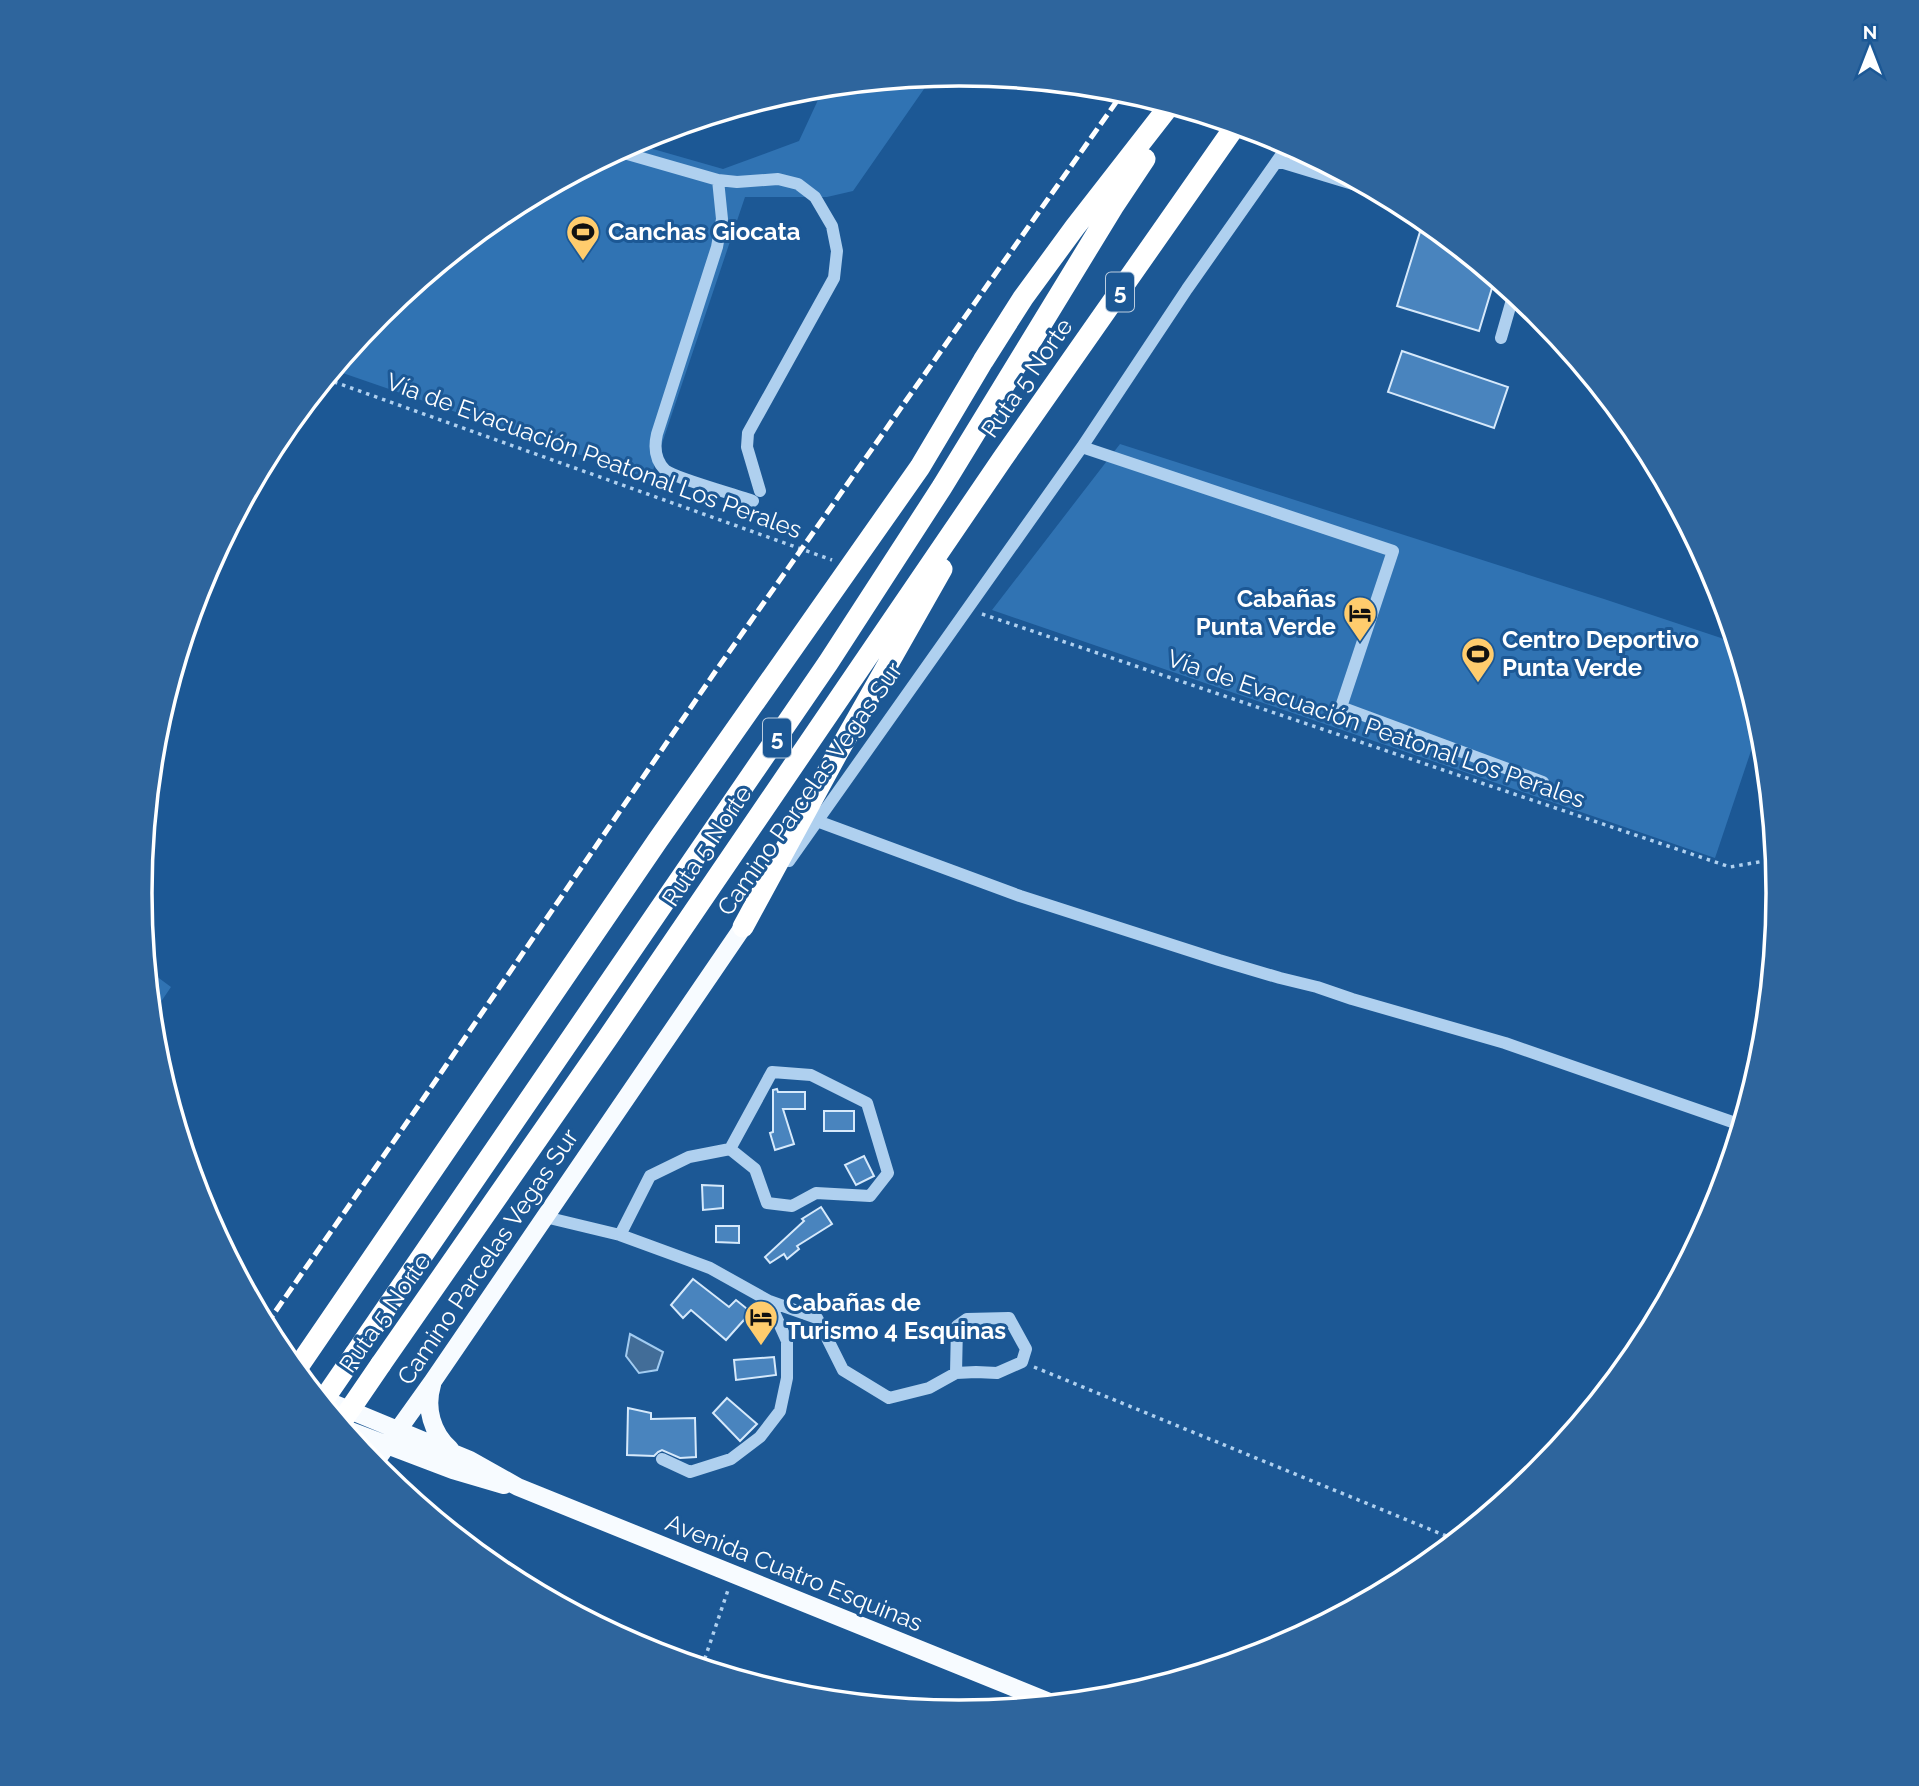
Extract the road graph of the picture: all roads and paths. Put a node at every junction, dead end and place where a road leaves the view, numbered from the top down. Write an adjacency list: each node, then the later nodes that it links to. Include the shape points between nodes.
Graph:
1 (1165, 112): 14 (highway, via 1023,298 920,467)
2 (1173, 115): 29 (highway, Ruta 5 Norte / 5, bridge, via 828,663)
3 (1230, 133): 13 (highway, Ruta 5 Norte / 5)
4 (1282, 153): 6 (street, Camino Parcelas Vegas Sur)
5 (631, 156): 8 (street)
6 (1277, 161): 7 (street); 12 (street, Camino Parcelas Vegas Sur)
7 (1334, 178)
8 (718, 180): 8 (street, via 778,179 798,184 822,205 836,237 835,278 748,433 756,496 668,473 656,452 657,435 718,247 722,219)
9 (1511, 304): 10 (street)
10 (1501, 338)
11 (335, 382): 14 (path, Vía de Evacuación Peatonal Los Perales)
12 (1082, 447): 15 (street, Camino Parcelas Vegas Sur); 16 (street, via 1393,551 1341,707)
13 (1003, 458): 19 (highway); 31 (highway, Ruta 5 Norte / 5, bridge)
14 (851, 567): 25 (highway)
15 (967, 609): 17 (street, Camino Parcelas Vegas Sur); 18 (path, Vía de Evacuación Peatonal Los Perales, via 1730,866)
16 (1544, 782)
17 (817, 821): 19 (street, Camino Parcelas Vegas Sur); 20 (street, via 1020,896 1506,1043)
18 (1766, 861)
19 (743, 928): 22 (main road, Camino Parcelas Vegas Sur)
20 (1733, 1122)
21 (730, 1149): 21 (street, via 772,1072 811,1075 867,1103 888,1173 870,1196 816,1193 792,1206 780,1205 767,1203 755,1169); 23 (street, via 689,1157 650,1176)
22 (545, 1217): 23 (street); 28 (main road, Camino Parcelas Vegas Sur)
23 (620, 1235): 24 (street, via 710,1268)
24 (769, 1301): 27 (street, via 817,1318 843,1370 890,1398 929,1388); 38 (street, via 787,1341 787,1378 780,1411 760,1437 731,1460 690,1472)
25 (302, 1361)
26 (1022, 1362): 27 (street, via 996,1373); 27 (street, via 1026,1349 1009,1318 967,1319 957,1326); 41 (path)
27 (956, 1373)
28 (433, 1381): 32 (main road, Camino Parcelas Vegas Sur); 35 (main road, via 430,1418)
29 (327, 1394)
30 (336, 1404): 32 (main road, Avenida Cuatro Esquinas)
31 (345, 1416)
32 (399, 1430): 34 (main road, Camino Parcelas Vegas Sur); 35 (main road, Avenida Cuatro Esquinas)
33 (363, 1436): 34 (main road, Avenida Cuatro Esquinas)
34 (387, 1445): 36 (main road, Camino Parcelas Vegas Sur); 37 (main road, Avenida Cuatro Esquinas)
35 (455, 1453): 40 (main road, Avenida Cuatro Esquinas)
36 (380, 1455)
37 (422, 1459): 39 (main road); 40 (main road, Avenida Cuatro Esquinas)
38 (663, 1460)
39 (389, 1464)
40 (518, 1487): 42 (main road, Avenida Cuatro Esquinas)
41 (1447, 1536)
42 (734, 1575): 43 (path); 44 (main road, Avenida Cuatro Esquinas)
43 (705, 1659)
44 (1035, 1696)

